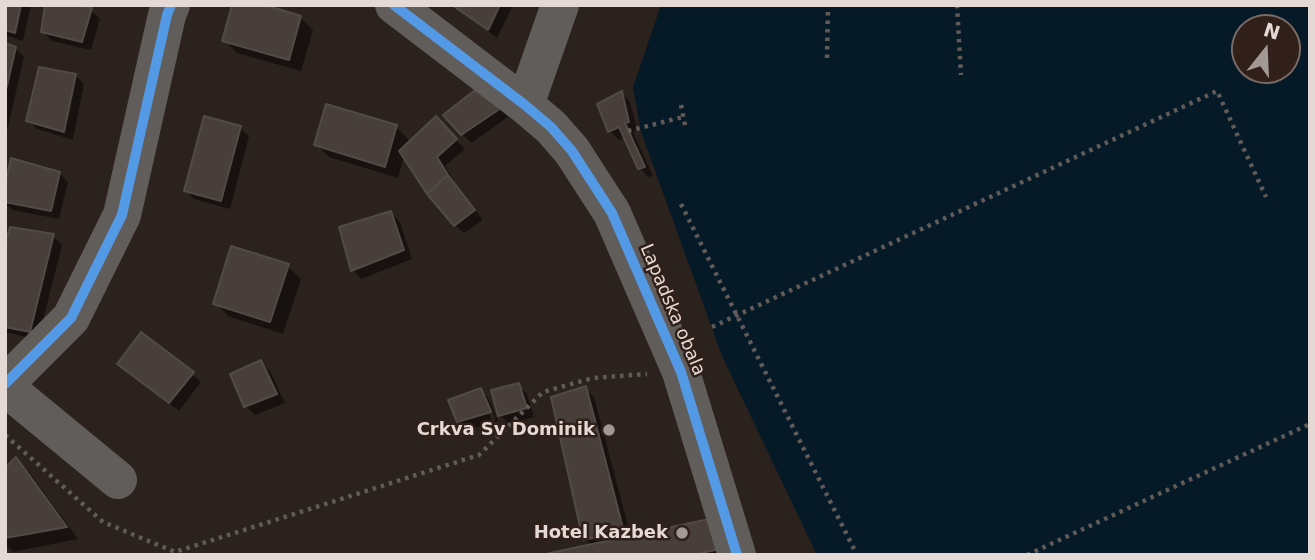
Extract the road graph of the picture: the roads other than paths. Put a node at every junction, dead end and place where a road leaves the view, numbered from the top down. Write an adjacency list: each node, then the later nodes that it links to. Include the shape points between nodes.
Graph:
1 (171, 5): 5 (street, via 122,215 71,318)
2 (394, 5): 4 (street, Lapadska obala)
3 (560, 5): 4 (street)
4 (525, 104): 7 (street, Lapadska obala, via 572,151 612,213 681,372)
5 (5, 386): 6 (street)
6 (118, 480)
7 (737, 555)

